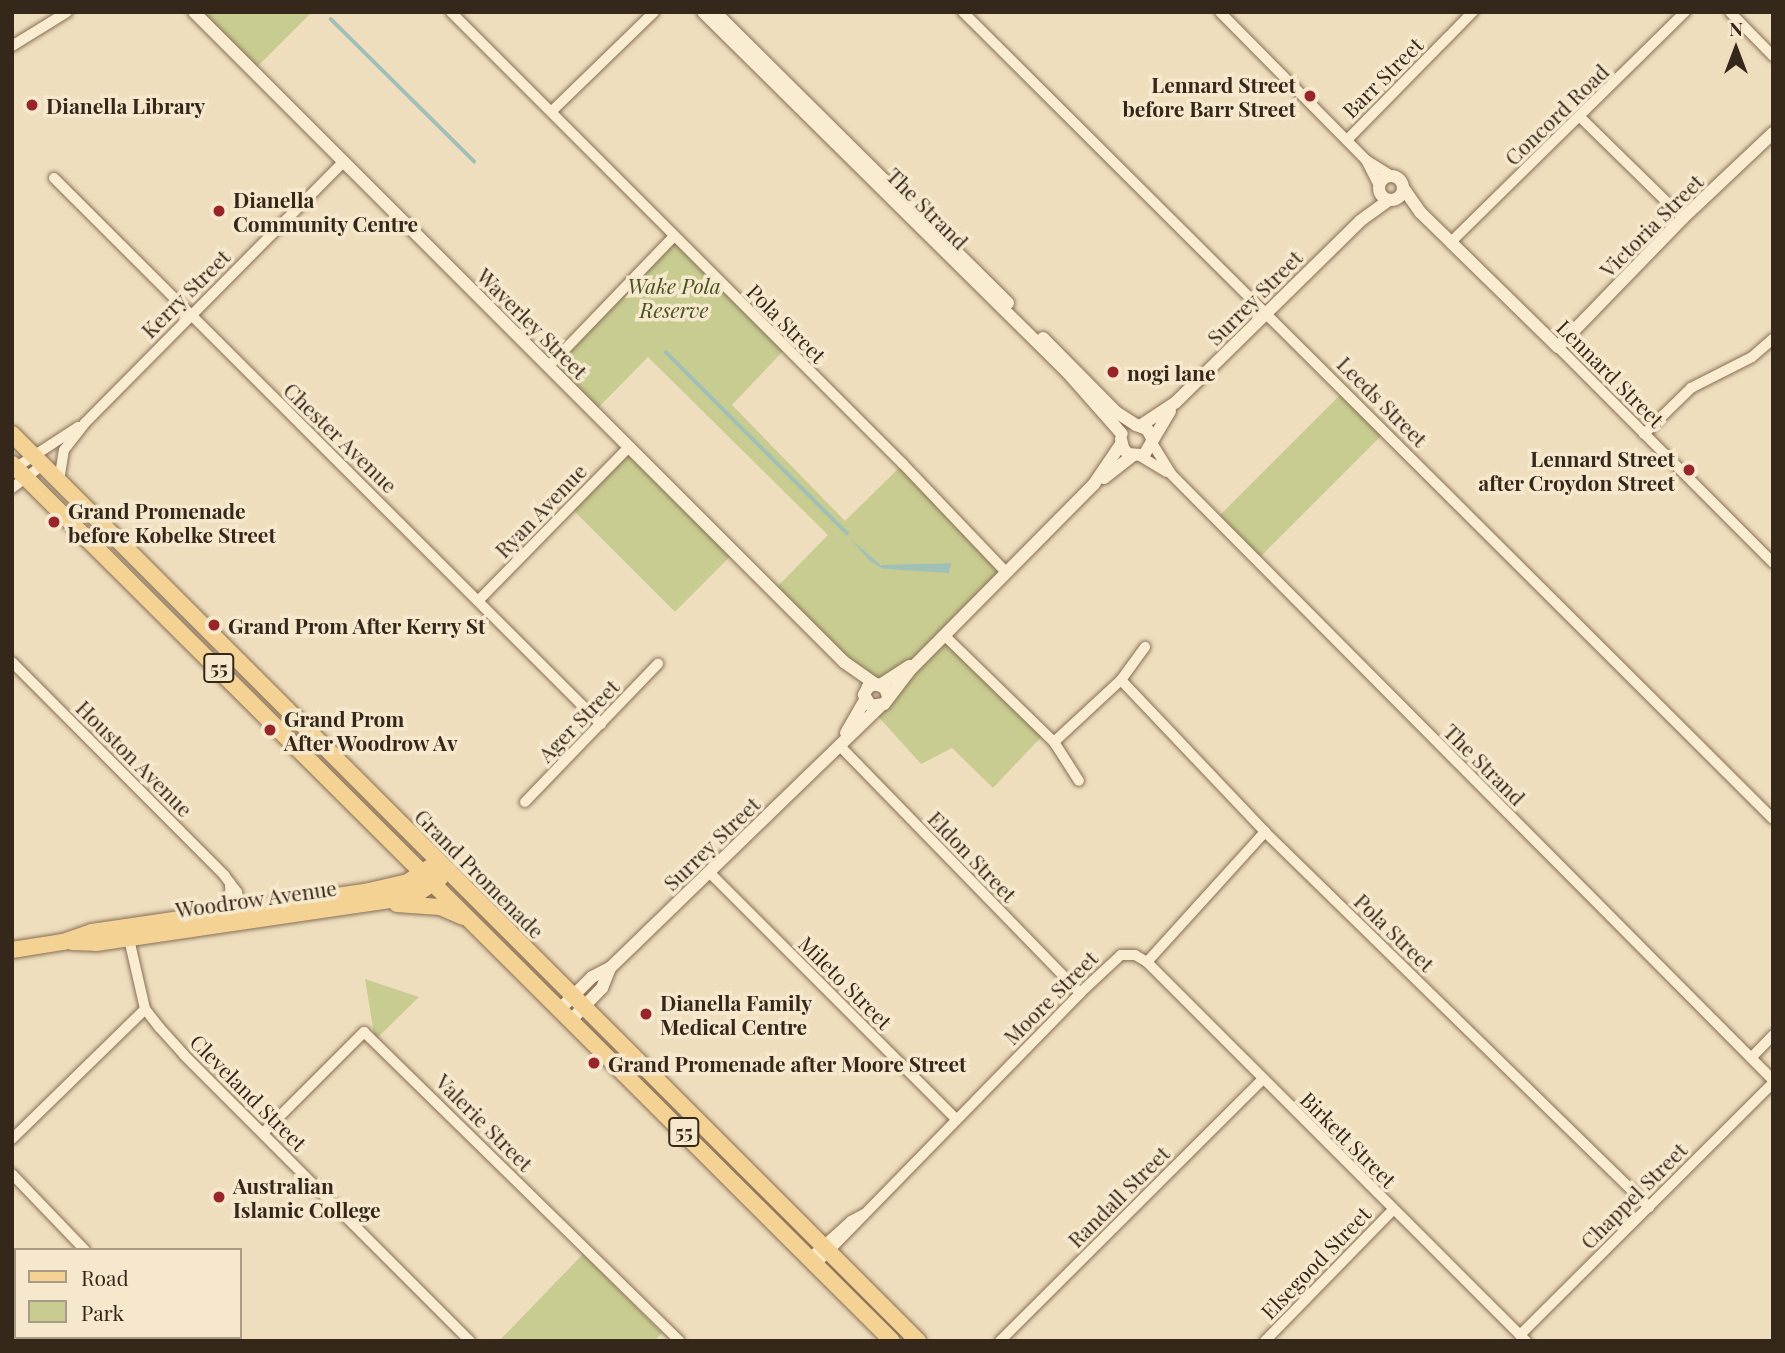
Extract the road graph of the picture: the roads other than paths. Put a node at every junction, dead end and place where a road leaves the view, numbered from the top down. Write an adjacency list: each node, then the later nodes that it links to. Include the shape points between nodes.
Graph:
1 (67, 12): 12 (street)
2 (194, 12): 19 (street, Waverley Street)
3 (452, 12): 14 (street, Pola Street)
4 (654, 12): 14 (street)
5 (703, 12): 40 (street, The Strand, via 1068,373)
6 (715, 12): 37 (street, The Strand, via 1116,412)
7 (963, 12): 30 (street, Leeds Street)
8 (1473, 12): 17 (street, Barr Street)
9 (1685, 12): 15 (street, Concord Road)
10 (1730, 12): 13 (street)
11 (1225, 14): 17 (street, Lennard Street)
12 (12, 46)
13 (1773, 56)
14 (552, 111): 28 (street, Pola Street)
15 (1580, 117): 26 (street); 29 (street, Concord Road)
16 (1773, 133): 26 (street, Victoria Street)
17 (1347, 140): 18 (street, Lennard Street)
18 (1366, 160): 20 (street, Lennard Street); 22 (street, Lennard Street)
19 (344, 161): 31 (street, Kerry Street); 34 (street, Waverley Street)
20 (1392, 176): 22 (street, via 1383,179); 23 (street, Lennard Street)
21 (54, 178): 31 (street, Chester Avenue)
22 (1379, 187): 24 (street, Lennard Street, via 1382,197); 27 (street, Surrey Street)
23 (1404, 189): 24 (street); 25 (street, Lennard Street)
24 (1392, 200): 25 (street, Lennard Street); 27 (street, Surrey Street)
25 (1420, 212): 29 (street, Lennard Street)
26 (1683, 218): 33 (street, Victoria Street)
27 (1360, 221): 30 (street, Surrey Street)
28 (673, 237): 34 (street); 51 (street, Pola Street)
29 (1452, 241): 33 (street, Lennard Street)
30 (1266, 311): 35 (street, Surrey Street); 66 (street, Leeds Street)
31 (189, 314): 36 (street, Kerry Street); 52 (street, Chester Avenue)
32 (1773, 338): 39 (street, via 1752,357 1691,388)
33 (1558, 347): 39 (street, Lennard Street)
34 (549, 366): 42 (street, Waverley Street)
35 (1176, 402): 37 (street, Surrey Street); 41 (street, Surrey Street)
36 (85, 423): 44 (street, Kerry Street); 47 (street, Kerry Street, via 64,450)
37 (1138, 425): 40 (street); 41 (street, via 1147,429)
38 (12, 434): 44 (main road, Grand Promenade / 55)
39 (1644, 434): 50 (street, Lennard Street)
40 (1122, 439): 43 (street, via 1125,452); 48 (street, Surrey Street)
41 (1152, 440): 43 (street, via 1148,452); 46 (street, The Strand)
42 (629, 447): 52 (street, Ryan Avenue); 56 (street, Waverley Street)
43 (1136, 456): 46 (street, The Strand); 48 (street, Surrey Street)
44 (38, 460): 45 (street, Kerry Street); 47 (main road, Grand Promenade / 55)
45 (17, 470): 49 (street, Kerry Street); 68 (main road, Grand Promenade / 55)
46 (1171, 474): 84 (street, The Strand)
47 (59, 482): 69 (main road, Grand Promenade / 55)
48 (1094, 484): 51 (street, Surrey Street)
49 (12, 488)
50 (1773, 563)
51 (1006, 572): 53 (street, Surrey Street)
52 (478, 601): 61 (street, Chester Avenue)
53 (945, 636): 59 (street, Surrey Street); 62 (street)
54 (1145, 648): 58 (street)
55 (12, 662): 73 (street, Houston Avenue, via 230,883)
56 (844, 662): 59 (street, Waverley Street); 60 (street, Waverley Street)
57 (658, 664): 61 (street, Ager Street)
58 (1121, 680): 62 (street); 67 (street, Pola Street)
59 (881, 693): 60 (street, Surrey Street, via 868,687); 60 (street, via 871,706); 63 (street, Surrey Street)
60 (864, 698): 63 (street, Surrey Street)
61 (601, 724): 65 (street, Ager Street)
62 (1054, 742): 64 (street)
63 (839, 745): 70 (street, Surrey Street); 79 (street, Eldon Street)
64 (1079, 781)
65 (525, 802)
66 (1773, 819)
67 (1265, 832): 78 (street); 91 (street, Pola Street)
68 (401, 848): 71 (main road, Grand Promenade / 55); 72 (main road, via 397,876)
69 (443, 866): 71 (main road, Woodrow Avenue); 80 (main road, Grand Promenade / 55)
70 (709, 872): 80 (street, Surrey Street, via 610,968 592,977); 87 (street, Mileto Street)
71 (429, 878): 72 (main road, Woodrow Avenue, via 418,893 397,899); 74 (main road, Grand Promenade / 55)
72 (366, 897): 73 (main road, Woodrow Avenue); 74 (main road, via 440,907)
73 (237, 916): 75 (main road, Woodrow Avenue); 76 (main road, Woodrow Avenue, via 93,932)
74 (474, 924): 82 (main road, Grand Promenade / 55)
75 (129, 939): 76 (main road, Woodrow Avenue); 81 (street, Cleveland Street)
76 (63, 942): 77 (main road, Woodrow Avenue)
77 (12, 950)
78 (1147, 962): 79 (street, Moore Street, via 1135,955 1121,955); 85 (street, Birkett Street)
79 (1080, 993): 87 (street, Moore Street)
80 (578, 1001): 82 (street, Surrey Street); 94 (main road, Grand Promenade / 55)
81 (145, 1009): 88 (street, Cleveland Street); 89 (street)
82 (566, 1014): 95 (main road, Grand Promenade / 55)
83 (1773, 1035): 84 (street)
84 (1751, 1058): 86 (street, The Strand)
85 (1263, 1079): 92 (street, Birkett Street); 101 (street, Randall Street)
86 (1773, 1081): 91 (street, Chappel Street)
87 (956, 1119): 94 (street, Moore Street)
88 (263, 1133): 97 (street, Cleveland Street); 98 (street, Valerie Street, via 364,1032)
89 (12, 1139)
90 (12, 1174): 93 (street)
91 (1649, 1206): 96 (street, Chappel Street)
92 (1393, 1210): 96 (street, Birkett Street); 102 (street, Elsegood Street)
93 (83, 1248)
94 (827, 1249): 95 (street, Moore Street); 100 (main road, Grand Promenade / 55)
95 (813, 1261): 99 (main road, Grand Promenade / 55)
96 (1523, 1338)
97 (470, 1341)
98 (679, 1341)
99 (892, 1341)
100 (918, 1341)
101 (1000, 1341)
102 (1265, 1341)

